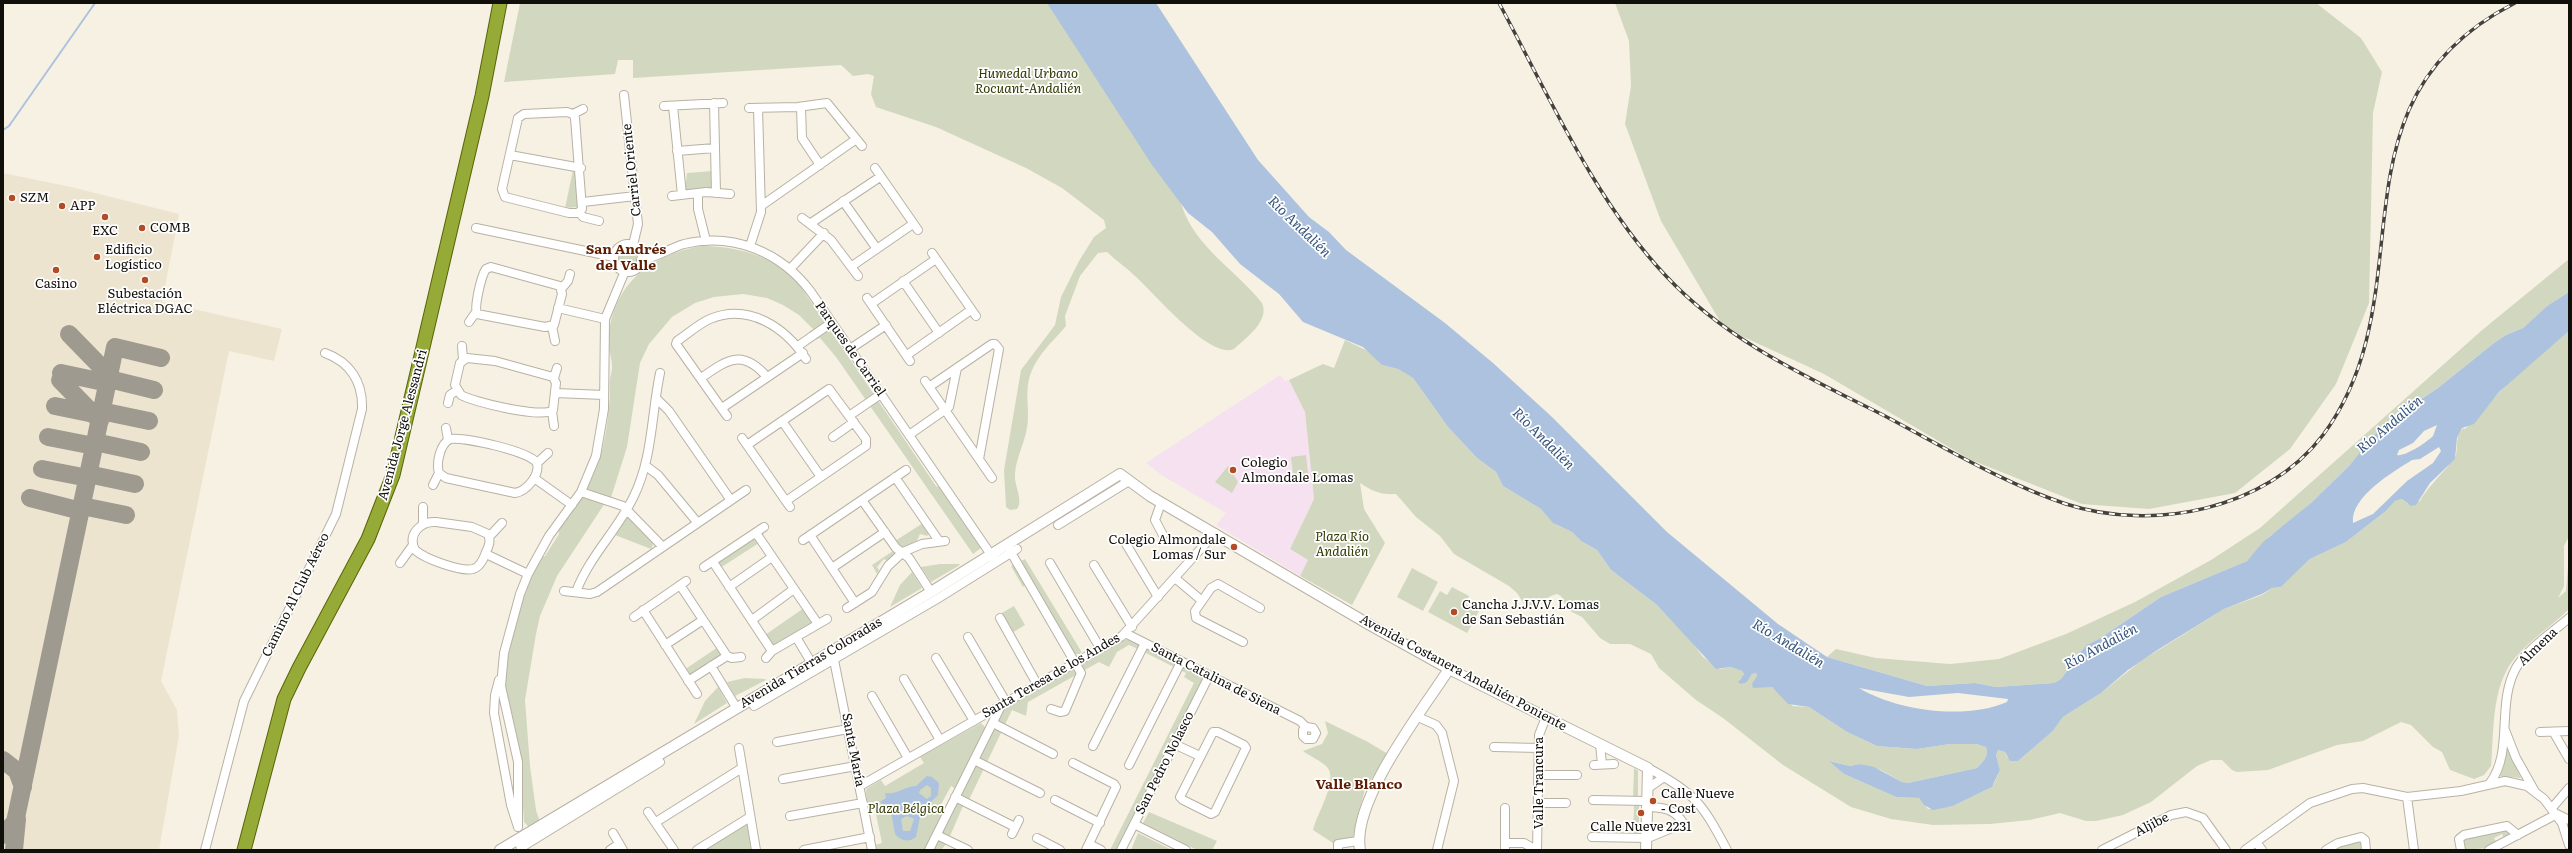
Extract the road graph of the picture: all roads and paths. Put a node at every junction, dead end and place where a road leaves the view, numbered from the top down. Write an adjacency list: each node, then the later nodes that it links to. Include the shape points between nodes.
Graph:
1 (500, 3): 3 (highway, Avenida Jorge Alessandri)
2 (509, 3): 3 (highway, Avenida Jorge Alessandri)
3 (493, 50): 260 (highway, Avenida Jorge Alessandri, via 393,475 368,539 284,699)
4 (624, 94): 23 (street, Carriel Oriente)
5 (714, 103): 6 (street); 12 (street); 13 (street, via 668,106)
6 (724, 103)
7 (801, 107): 10 (street, via 829,104); 15 (street, via 802,138); 27 (street, via 754,108)
8 (583, 109): 9 (street)
9 (573, 114): 14 (street, via 567,112 521,115 517,121); 16 (street)
10 (855, 140): 11 (street); 15 (street)
11 (862, 146)
12 (715, 148): 13 (street); 19 (street)
13 (677, 151): 22 (street)
14 (510, 155): 16 (street); 28 (street, via 502,189 505,197 569,213)
15 (820, 165): 27 (street)
16 (581, 168): 26 (street)
17 (875, 168): 18 (street)
18 (880, 177): 25 (street); 37 (street, via 916,227)
19 (716, 192): 20 (street); 21 (street)
20 (698, 193): 22 (street); 34 (street, via 698,209)
21 (730, 194)
22 (682, 195): 24 (street)
23 (635, 196): 26 (street); 35 (street, Carriel Oriente, via 638,229)
24 (672, 196)
25 (843, 201): 31 (street); 37 (street)
26 (583, 202): 28 (street)
27 (761, 206): 36 (street)
28 (579, 212): 30 (street, via 583,217)
29 (802, 218): 31 (street)
30 (599, 221)
31 (810, 223): 33 (street)
32 (476, 228): 38 (street)
33 (824, 233): 40 (street); 41 (street)
34 (706, 241): 36 (street, Parques de Carriel); 39 (street, Parques de Carriel, via 684,244)
35 (633, 245): 38 (street, via 620,246); 39 (street, via 640,251)
36 (750, 246): 41 (street, Parques de Carriel)
37 (877, 249): 40 (street)
38 (614, 257): 42 (street, via 618,267)
39 (641, 260): 42 (street, via 637,268)
40 (852, 266): 44 (street)
41 (790, 269): 51 (street, Parques de Carriel)
42 (625, 271): 49 (street)
43 (570, 274): 46 (street)
44 (858, 276)
45 (903, 281): 52 (street, via 869,301); 54 (street); 54 (street, via 934,256 974,313)
46 (562, 288): 47 (street); 48 (street, via 552,282 489,267 483,275)
47 (558, 308): 49 (street); 53 (street)
48 (476, 312): 50 (street); 53 (street, via 526,324)
49 (605, 319): 70 (street)
50 (470, 322)
51 (831, 322): 57 (street, Parques de Carriel); 59 (street)
52 (886, 325): 54 (street, via 909,358); 57 (street)
53 (552, 326): 55 (street)
54 (939, 333)
55 (555, 341)
56 (462, 346): 60 (street)
57 (850, 349): 69 (street, Parques de Carriel)
58 (325, 353): 259 (street, Camino Al Club Aéreo, via 348,367 362,394 362,409 343,495 240,710)
59 (802, 353): 64 (street); 66 (street, via 782,330 761,319 732,315 711,319 676,343)
60 (463, 360): 65 (street, via 470,358 495,361); 67 (street, via 459,365 455,383)
61 (557, 368): 65 (street)
62 (957, 368): 75 (street, via 950,405); 75 (street, via 927,384); 87 (street, via 992,344 996,344 999,349)
63 (660, 373): 71 (street)
64 (767, 377): 66 (street, via 754,364 737,359 723,362); 73 (street)
65 (554, 378): 68 (street)
66 (701, 378): 73 (street)
67 (457, 390): 72 (street, via 450,395); 74 (street, via 463,397 497,405 544,413)
68 (556, 393): 70 (street); 74 (street)
69 (881, 394): 77 (street); 81 (street, Parques de Carriel)
70 (604, 395): 100 (street, via 596,456)
71 (656, 398): 89 (street); 101 (street, via 669,411)
72 (448, 403)
73 (722, 408): 76 (street)
74 (552, 411): 79 (street)
75 (946, 411): 81 (street); 87 (street)
76 (727, 416)
77 (851, 419): 78 (street, via 829,389); 82 (street); 93 (street, via 866,444)
78 (782, 420): 85 (street); 93 (street)
79 (554, 426)
80 (446, 428): 84 (street)
81 (909, 435): 124 (street, Parques de Carriel)
82 (833, 437)
83 (742, 438): 85 (street)
84 (448, 440): 88 (street, via 456,439 512,450 532,458); 91 (street, via 442,448 438,464)
85 (747, 445): 93 (street, via 788,504)
86 (548, 453): 88 (street)
87 (979, 459): 96 (street)
88 (537, 464): 95 (street, via 538,471)
89 (646, 466): 106 (street); 107 (street, via 658,475)
90 (906, 470): 94 (street)
91 (439, 473): 95 (street, via 446,478 515,493 524,490); 98 (street)
92 (1120, 474): 97 (street, Avenida Costanera Andalién Poniente); 120 (street, Avenida Tierras Coloradas)
93 (821, 477)
94 (895, 477): 102 (street); 121 (street, via 942,541 922,544)
95 (534, 478): 104 (street)
96 (992, 478)
97 (1129, 481): 103 (street, Avenida Costanera Andalién Poniente); 110 (street)
98 (433, 485)
99 (746, 490): 101 (street)
100 (581, 492): 104 (street); 106 (street, via 615,501)
101 (730, 499): 107 (street)
102 (862, 500): 112 (street); 130 (street, via 806,538)
103 (1161, 503): 114 (street, Avenida Costanera Andalién Poniente); 115 (street, via 1155,520)
104 (572, 505): 131 (street)
105 (423, 507): 109 (street)
106 (627, 508): 119 (street); 136 (street, via 590,562)
107 (697, 522): 119 (street)
108 (502, 523): 116 (street)
109 (422, 524): 116 (street, via 436,522 465,525 483,531); 117 (street, via 415,533)
110 (1058, 525)
111 (764, 527): 113 (street)
112 (885, 532): 121 (street); 130 (street)
113 (756, 533): 123 (street); 125 (street)
114 (1215, 533): 132 (street, Santa Teresa de los Andes); 169 (street, Avenida Costanera Andalién Poniente)
115 (1163, 535)
116 (489, 537): 122 (street)
117 (413, 545): 122 (street, via 417,552 432,560 468,569 477,567); 126 (street)
118 (1126, 545): 138 (street)
119 (662, 546): 136 (street, via 595,593)
120 (1012, 549): 124 (street, Avenida Tierras Coloradas); 166 (street)
121 (903, 552): 137 (street); 140 (street, via 888,566 872,592)
122 (486, 554): 131 (street)
123 (772, 557): 133 (street); 134 (street)
124 (993, 558): 137 (street, Avenida Tierras Coloradas); 160 (street, Avenida Tierras Coloradas)
125 (712, 562): 129 (street); 133 (street)
126 (400, 563)
127 (1050, 563): 158 (street)
128 (1094, 565): 151 (street)
129 (704, 567)
130 (832, 568): 140 (street)
131 (528, 574): 171 (street, via 512,620)
132 (1175, 578): 138 (street, Santa Teresa de los Andes); 139 (street)
133 (729, 587): 149 (street)
134 (794, 589): 149 (street); 150 (street)
135 (564, 591): 136 (street)
136 (576, 592)
137 (931, 592): 160 (street, Avenida Tierras Coloradas)
138 (1158, 597): 151 (street, Santa Teresa de los Andes)
139 (1201, 600): 142 (street, via 1212,586 1218,584); 155 (street, via 1194,612 1195,617)
140 (855, 603): 141 (street)
141 (847, 608)
142 (1260, 608)
143 (643, 610): 144 (street); 148 (street, via 683,583); 157 (street)
144 (634, 617)
145 (1000, 618): 174 (street)
146 (2569, 618): 186 (street, Almena, via 2517,667 2507,696)
147 (827, 619): 150 (street)
148 (703, 620): 157 (street); 161 (street)
149 (752, 620): 159 (street)
150 (818, 624): 153 (street)
151 (1132, 627): 152 (street, Santa Teresa de los Andes)
152 (1125, 633): 156 (street, Santa Catalina de Siena); 158 (street, Santa Teresa de los Andes)
153 (796, 637): 159 (street); 165 (street)
154 (968, 637): 177 (street)
155 (1243, 642)
156 (1145, 643): 167 (street, Santa Catalina de Siena); 197 (street)
157 (665, 645): 173 (street)
158 (1100, 648): 166 (street, Santa Teresa de los Andes)
159 (772, 651): 163 (street)
160 (832, 655): 165 (street, Avenida Tierras Coloradas); 178 (street, Avenida Tierras Coloradas); 187 (street, Santa María)
161 (727, 656): 162 (street); 168 (street)
162 (741, 657)
163 (766, 658)
164 (936, 658): 183 (street)
165 (811, 662): 179 (street, Avenida Tierras Coloradas)
166 (1075, 662): 174 (street, Santa Teresa de los Andes); 180 (street, via 1082,676 1066,710 1062,712)
167 (1181, 662): 170 (street, Santa Catalina de Siena); 209 (street)
168 (711, 666): 173 (street); 179 (street)
169 (1449, 669): 181 (street); 182 (street, Avenida Costanera Andalién Poniente)
170 (1209, 676): 185 (street, Santa Catalina de Siena, via 1300,721); 195 (street, San Pedro Nolasco)
171 (501, 677): 190 (street, via 504,702); 192 (street, via 494,701)
172 (904, 679): 193 (street)
173 (688, 681): 175 (street)
174 (1037, 684): 177 (street, Santa Teresa de los Andes)
175 (697, 694)
176 (872, 696): 203 (street)
177 (1004, 703): 183 (street, Santa Teresa de los Andes); 184 (street)
178 (754, 706)
179 (736, 707): 252 (street, Avenida Tierras Coloradas)
180 (1051, 709)
181 (1418, 717): 253 (street, via 1371,792); 275 (street, via 1436,725 1442,733 1454,781)
182 (1546, 717): 196 (street, Avenida Costanera Andalién Poniente); 200 (street, Valle Trancura, via 1540,729)
183 (975, 720): 184 (street); 193 (street, Santa Teresa de los Andes)
184 (991, 727): 201 (street); 205 (street)
185 (1306, 727)
186 (2503, 727): 217 (street, Almena, via 2500,763); 221 (street, via 2516,758)
187 (848, 729): 194 (street); 210 (street, Santa María)
188 (2569, 731): 191 (street)
189 (2540, 732): 191 (street)
190 (513, 733): 192 (street); 242 (street, via 519,776)
191 (2554, 733): 204 (street)
192 (498, 737): 242 (street, via 511,805)
193 (940, 740): 203 (street, Santa Teresa de los Andes)
194 (777, 742)
195 (1174, 744): 202 (street); 240 (street, San Pedro Nolasco)
196 (1600, 744): 208 (street, via 1598,764); 212 (street, Avenida Costanera Andalién Poniente)
197 (1093, 746)
198 (1494, 747): 200 (street)
199 (739, 748): 211 (street)
200 (1539, 748): 213 (street, Valle Trancura)
201 (1053, 754)
202 (1200, 756): 202 (street, via 1215,731 1246,748 1212,814 1183,800 1180,796)
203 (908, 758): 218 (street, Santa Teresa de los Andes)
204 (2569, 759)
205 (974, 760): 222 (street); 223 (street)
206 (660, 762): 252 (street, Avenida Tierras Coloradas)
207 (1073, 763): 239 (street, via 1115,786)
208 (1614, 764)
209 (1130, 765)
210 (856, 766): 216 (street); 218 (street, Santa María)
211 (742, 768): 235 (street); 238 (street)
212 (1648, 768): 215 (street, Avenida Costanera Andalién Poniente); 220 (street)
213 (1539, 775): 214 (street); 228 (street, Valle Trancura)
214 (1577, 775)
215 (1664, 777): 220 (street); 278 (street, Avenida Costanera Andalién Poniente, via 1700,804)
216 (783, 779)
217 (2490, 783): 221 (street, via 2510,781); 224 (street, via 2461,791)
218 (860, 786): 227 (street, Santa María)
219 (2569, 788): 232 (street)
220 (1648, 789): 230 (street)
221 (2536, 792): 232 (street)
222 (1040, 793)
223 (955, 797): 236 (street, via 1013,831); 245 (street)
224 (2407, 797): 251 (street, via 2357,788 2322,798 2304,806); 284 (street)
225 (1055, 800): 239 (street)
226 (1593, 800): 230 (street)
227 (863, 803): 234 (street); 247 (street, Santa María)
228 (1539, 803): 229 (street); 276 (street, Valle Trancura)
229 (1566, 803)
230 (1647, 804): 241 (street, via 1668,809); 250 (street)
231 (1505, 808): 257 (street)
232 (2555, 811): 237 (street); 246 (street); 254 (street)
233 (648, 812): 238 (street)
234 (790, 816)
235 (750, 818): 264 (street); 265 (street)
236 (1019, 820)
237 (2569, 820)
238 (656, 822): 263 (street)
239 (1100, 823): 256 (street)
240 (1134, 824): 272 (street, San Pedro Nolasco); 273 (street)
241 (1684, 824)
242 (518, 827): 252 (street)
243 (1672, 828): 250 (street)
244 (613, 833): 255 (street)
245 (937, 835): 268 (street); 269 (street)
246 (2518, 835): 285 (street, via 2507,826 2464,834 2459,838); 286 (street)
247 (870, 837): 266 (street); 267 (street, Santa María)
248 (1592, 837): 250 (street)
249 (1037, 838): 270 (street)
250 (1646, 838): 277 (street)
251 (2256, 842): 280 (street); 281 (street)
252 (522, 845): 261 (street, Avenida Tierras Coloradas)
253 (1359, 845): 274 (street, via 1338,844)
254 (2569, 845)
255 (621, 847): 262 (street)
256 (1088, 847): 271 (street)
257 (1505, 847): 276 (street, via 1524,843)
258 (2106, 849): 279 (street, Aljibe, via 2171,815 2186,812 2203,818)
259 (205, 850)
260 (244, 850)
261 (500, 850)
262 (610, 850)
263 (674, 850)
264 (697, 850)
265 (756, 850)
266 (804, 850)
267 (872, 850)
268 (929, 850)
269 (968, 850)
270 (1060, 850)
271 (1100, 850)
272 (1121, 850)
273 (1186, 850)
274 (1338, 850)
275 (1437, 850)
276 (1537, 850)
277 (1646, 850)
278 (1727, 850)
279 (2226, 850)
280 (2245, 850)
281 (2262, 850)
282 (2326, 850): 283 (street, via 2338,843 2361,837 2365,840)
283 (2366, 850)
284 (2414, 850)
285 (2460, 850)
286 (2489, 850)

